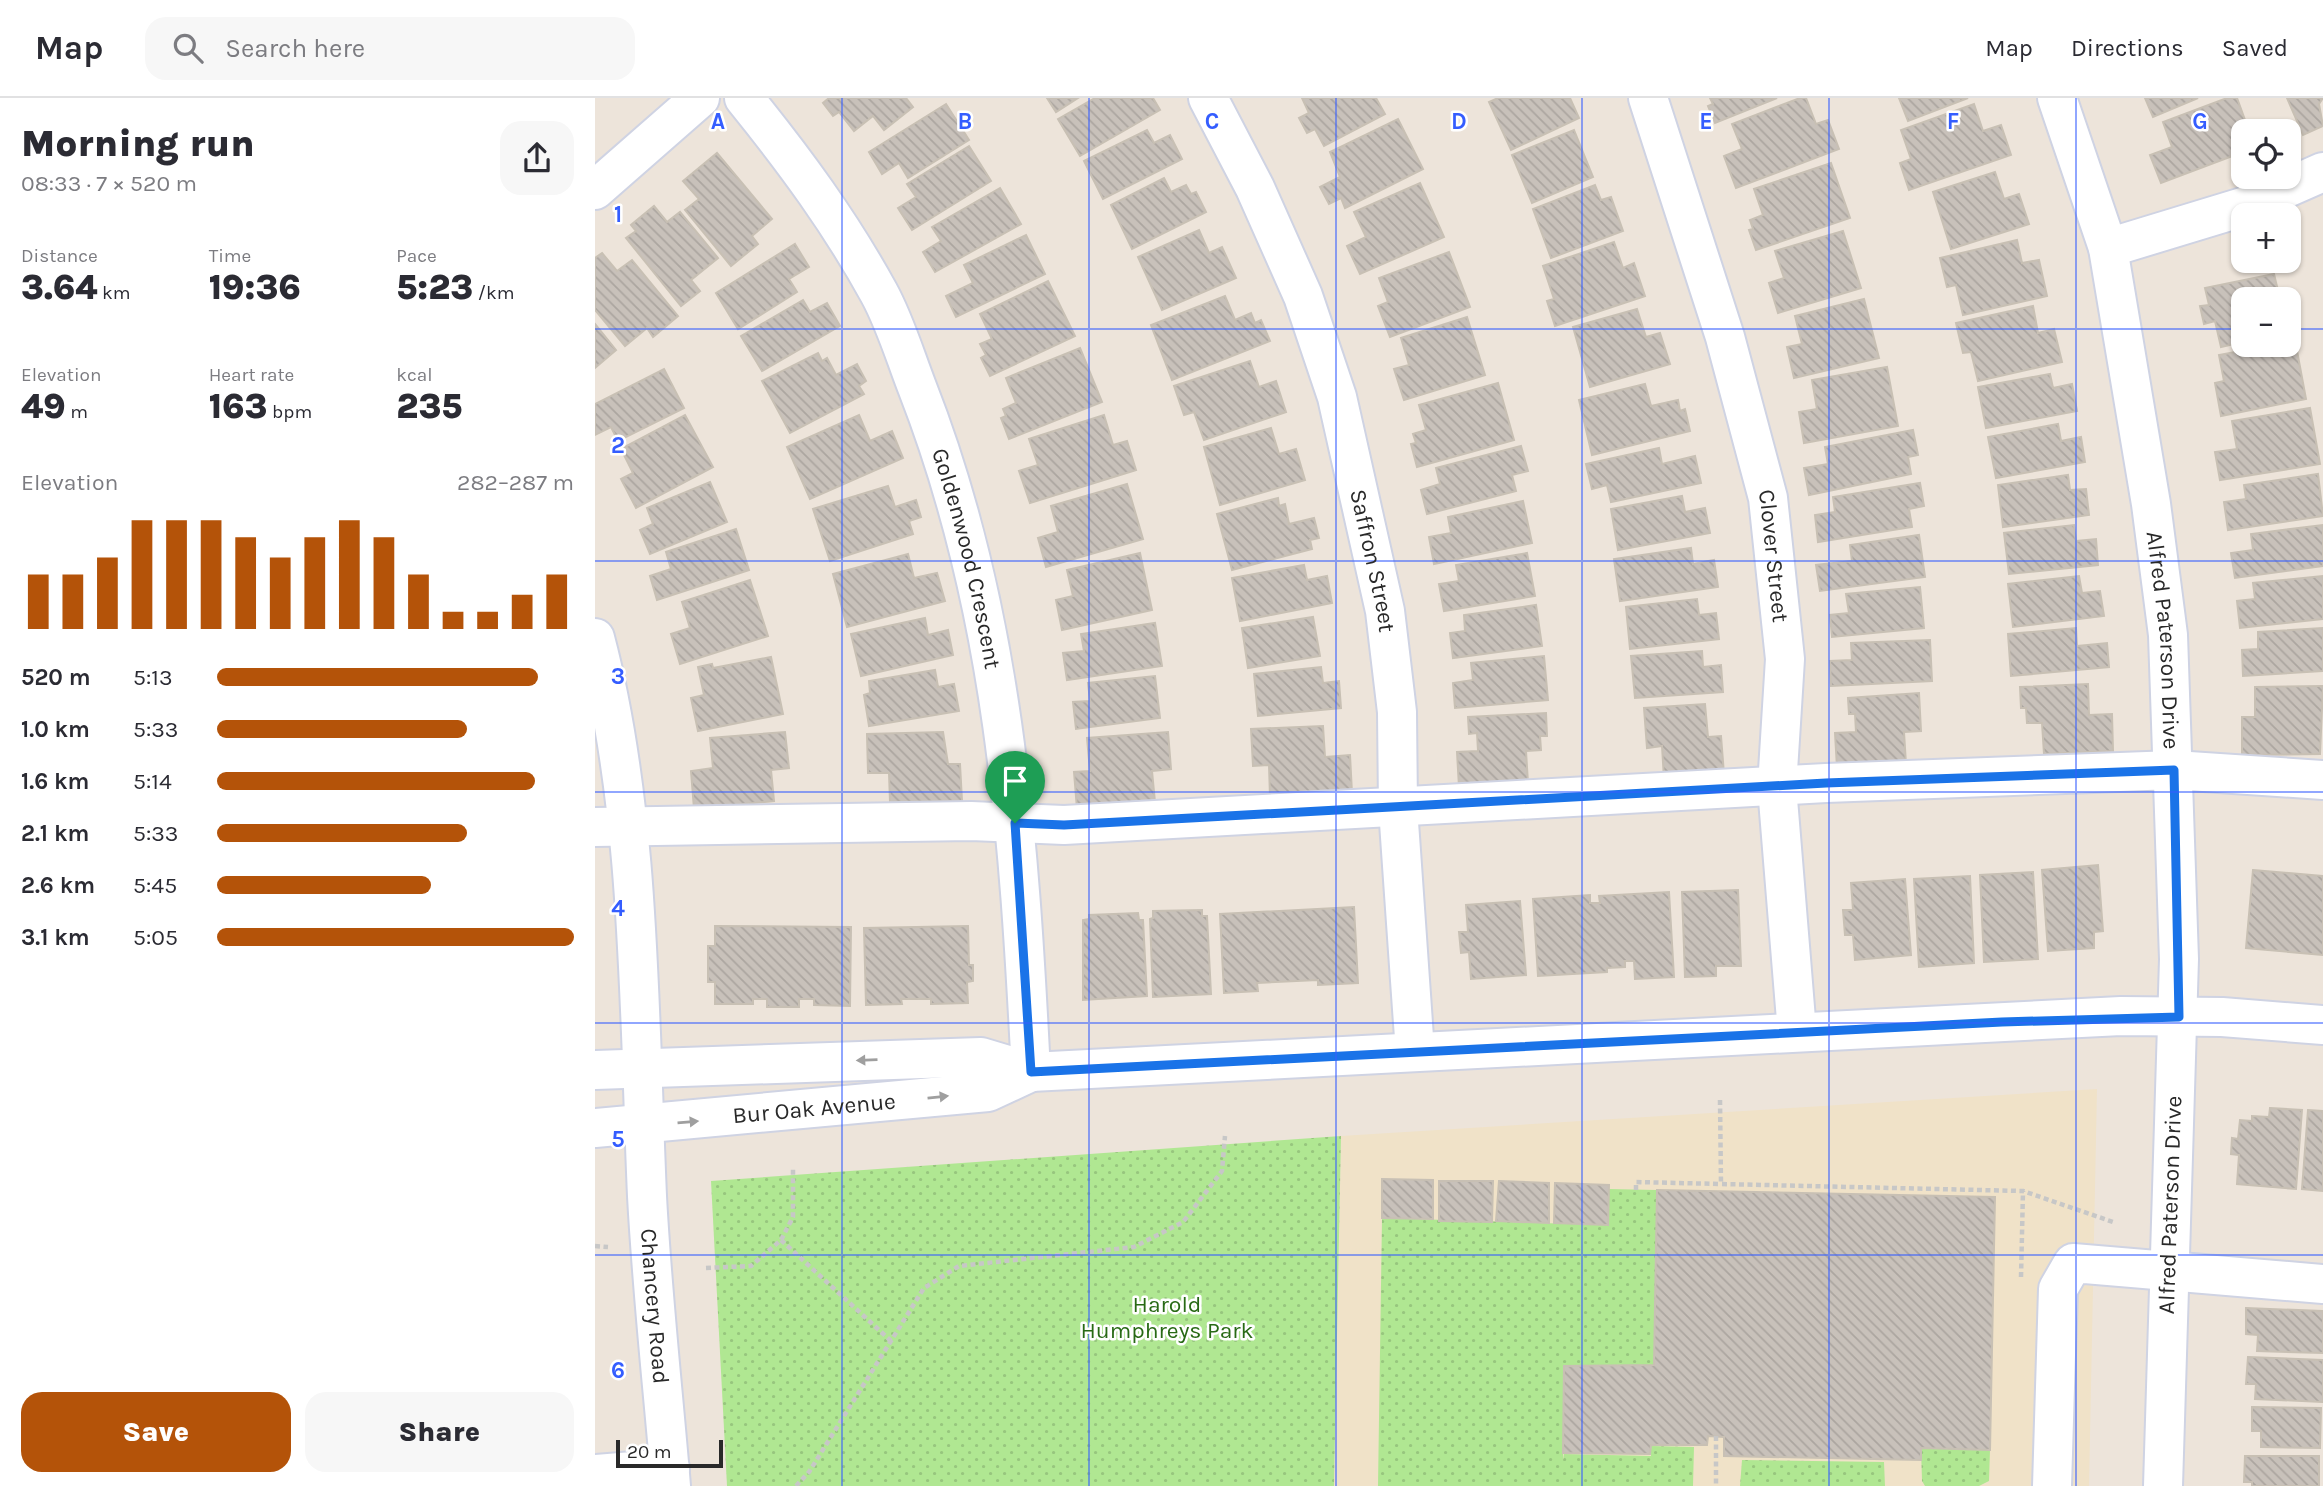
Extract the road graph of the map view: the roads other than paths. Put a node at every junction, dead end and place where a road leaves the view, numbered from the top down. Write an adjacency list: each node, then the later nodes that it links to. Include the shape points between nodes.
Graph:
1 (700, 98): 7 (street)
2 (744, 98): 14 (street, Goldenwood Crescent, via 808,177 881,296 932,427 971,552 1001,701)
3 (1208, 98): 13 (street, Saffron Street, via 1303,296 1337,397 1385,611 1397,712)
4 (1648, 98): 12 (street, Clover Street, via 1725,337 1768,498 1785,659)
5 (2057, 98): 8 (street, Alfred Paterson Drive)
6 (2323, 172): 8 (street, via 2246,206)
7 (595, 190)
8 (2108, 248): 10 (street, Alfred Paterson Drive, via 2168,635)
9 (595, 638): 15 (street, Chancery Road, via 605,677)
10 (2174, 770): 11 (street); 12 (street); 16 (street, Alfred Paterson Drive)
11 (2323, 780)
12 (1777, 787): 13 (street); 18 (street, Clover Street)
13 (1398, 808): 14 (street, via 1064,825); 19 (street, Saffron Street)
14 (1015, 823): 15 (street); 22 (street, Goldenwood Crescent)
15 (611, 826): 20 (street, Chancery Road)
16 (2179, 1017): 17 (street, Bur Oak Avenue); 18 (street, Bur Oak Avenue); 25 (street, Alfred Paterson Drive)
17 (2323, 1025)
18 (1797, 1032): 19 (street, Bur Oak Avenue)
19 (1415, 1052): 22 (street, Bur Oak Avenue)
20 (643, 1068): 21 (street, Bur Oak Avenue); 22 (street, Bur Oak Avenue, one-way to 20, via 981,1057); 23 (street, Chancery Road)
21 (595, 1070)
22 (1031, 1072): 23 (street, Bur Oak Avenue, one-way to 22, via 988,1092)
23 (645, 1125): 24 (street, Bur Oak Avenue); 28 (street, Chancery Road)
24 (595, 1128)
25 (2168, 1272): 26 (street); 29 (street, via 2073,1263 2058,1289); 30 (street, Alfred Paterson Drive)
26 (2323, 1284)
27 (595, 1474): 28 (street)
28 (671, 1477)
29 (2052, 1486)
30 (2163, 1486)

